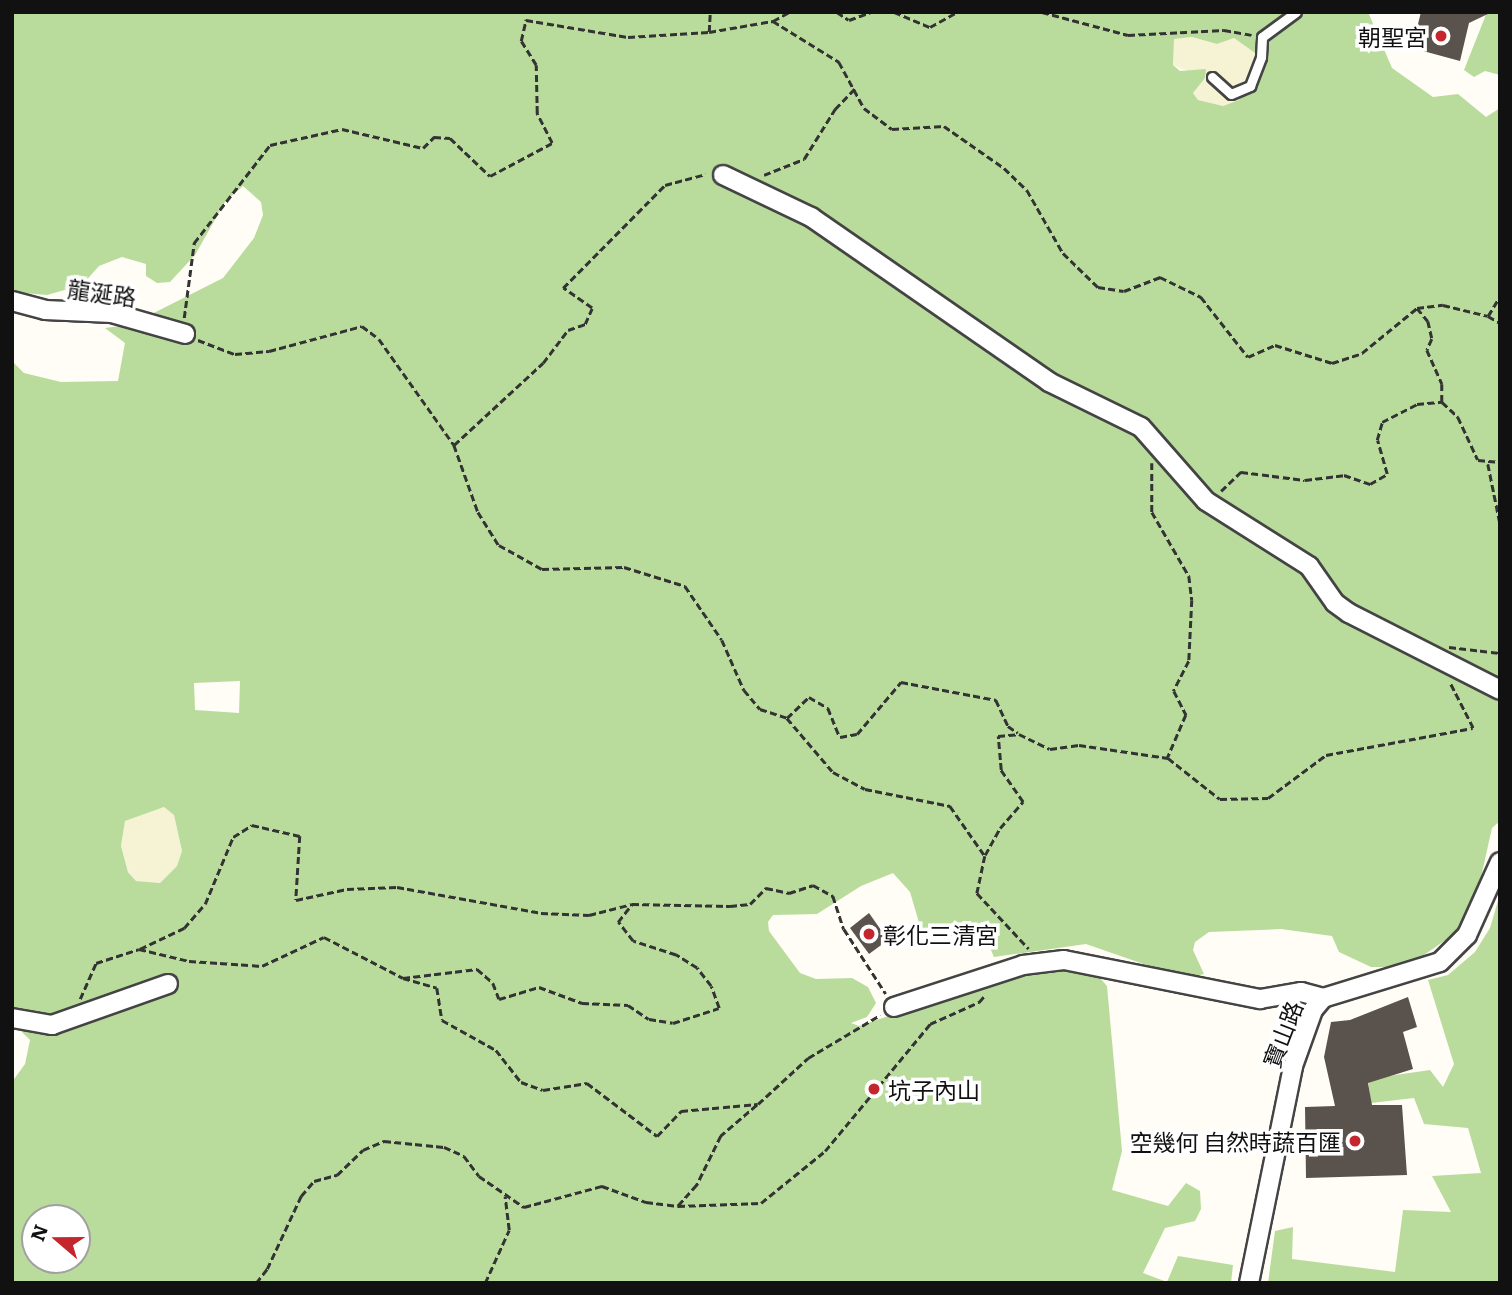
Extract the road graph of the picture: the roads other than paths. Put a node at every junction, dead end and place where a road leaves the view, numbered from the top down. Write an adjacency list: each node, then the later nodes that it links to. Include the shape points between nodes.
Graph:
1 (1297, 12): 2 (lane, via 1262,37 1261,57 1250,86 1231,94)
2 (1212, 77)
3 (731, 178): 6 (street, via 811,217 1049,382 1142,426 1206,501 1309,566 1335,603)
4 (12, 301): 5 (street, 龍涎路, via 44,310 112,313)
5 (185, 334)
6 (1500, 690)
7 (1500, 862): 9 (street, 寶山路, via 1467,934 1440,962)
8 (168, 984): 11 (street, via 52,1025)
9 (1323, 998): 10 (street, via 1301,992 1260,999 1064,960 1023,965); 12 (street, 寶山路, via 1313,1010 1293,1066)
10 (894, 1007)
11 (12, 1018)
12 (1249, 1283)

